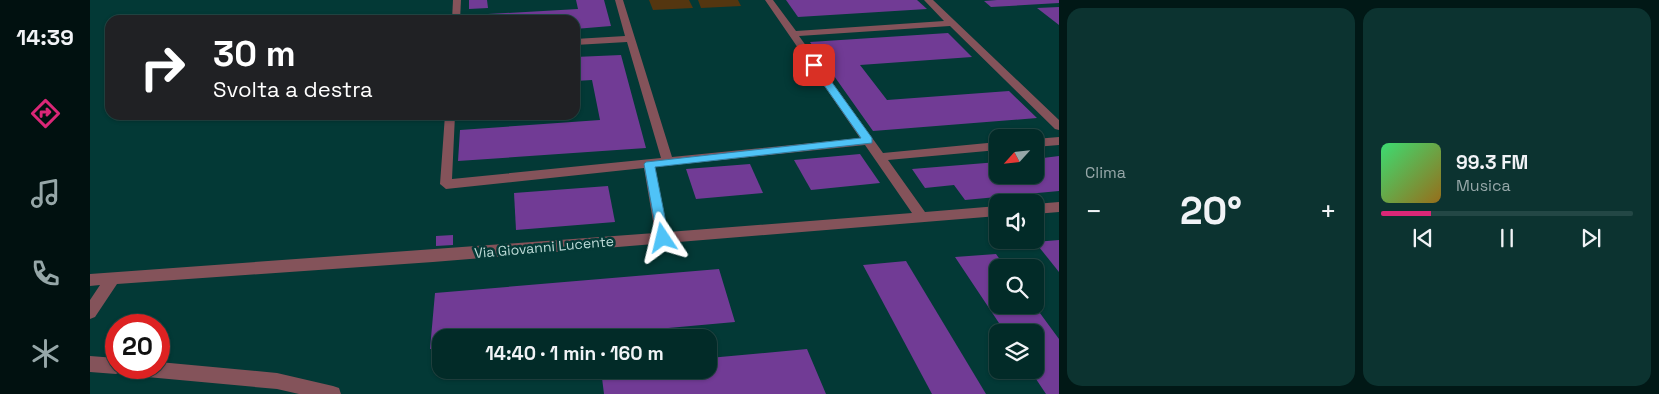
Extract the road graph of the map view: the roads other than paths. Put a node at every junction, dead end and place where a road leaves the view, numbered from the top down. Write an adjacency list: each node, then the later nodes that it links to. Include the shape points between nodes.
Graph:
1 (457, 0): 5 (street)
2 (619, 0): 8 (street)
3 (769, 0): 7 (street)
4 (928, 0): 6 (street)
5 (456, 15)
6 (952, 23): 7 (street); 11 (street)
7 (793, 34): 12 (street)
8 (631, 39): 9 (street); 17 (street)
9 (580, 42)
10 (450, 120): 18 (street, via 446,184)
11 (1059, 126)
12 (868, 141): 16 (street); 17 (street)
13 (1059, 141): 14 (street)
14 (1044, 142)
15 (989, 147): 16 (street)
16 (880, 157): 22 (street)
17 (668, 162): 18 (street)
18 (649, 164): 23 (street)
19 (1059, 207): 20 (street)
20 (1044, 208)
21 (989, 213): 22 (street, Via Giovanni Lucente)
22 (922, 218): 23 (street, Via Giovanni Lucente)
23 (663, 238): 24 (street, Via Giovanni Lucente)
24 (113, 278): 25 (street, Via Giovanni Lucente); 26 (street)
25 (90, 280)
26 (90, 312)
27 (90, 364): 28 (street)
28 (105, 365)
29 (170, 371): 30 (street, via 267,380)
30 (333, 394)

